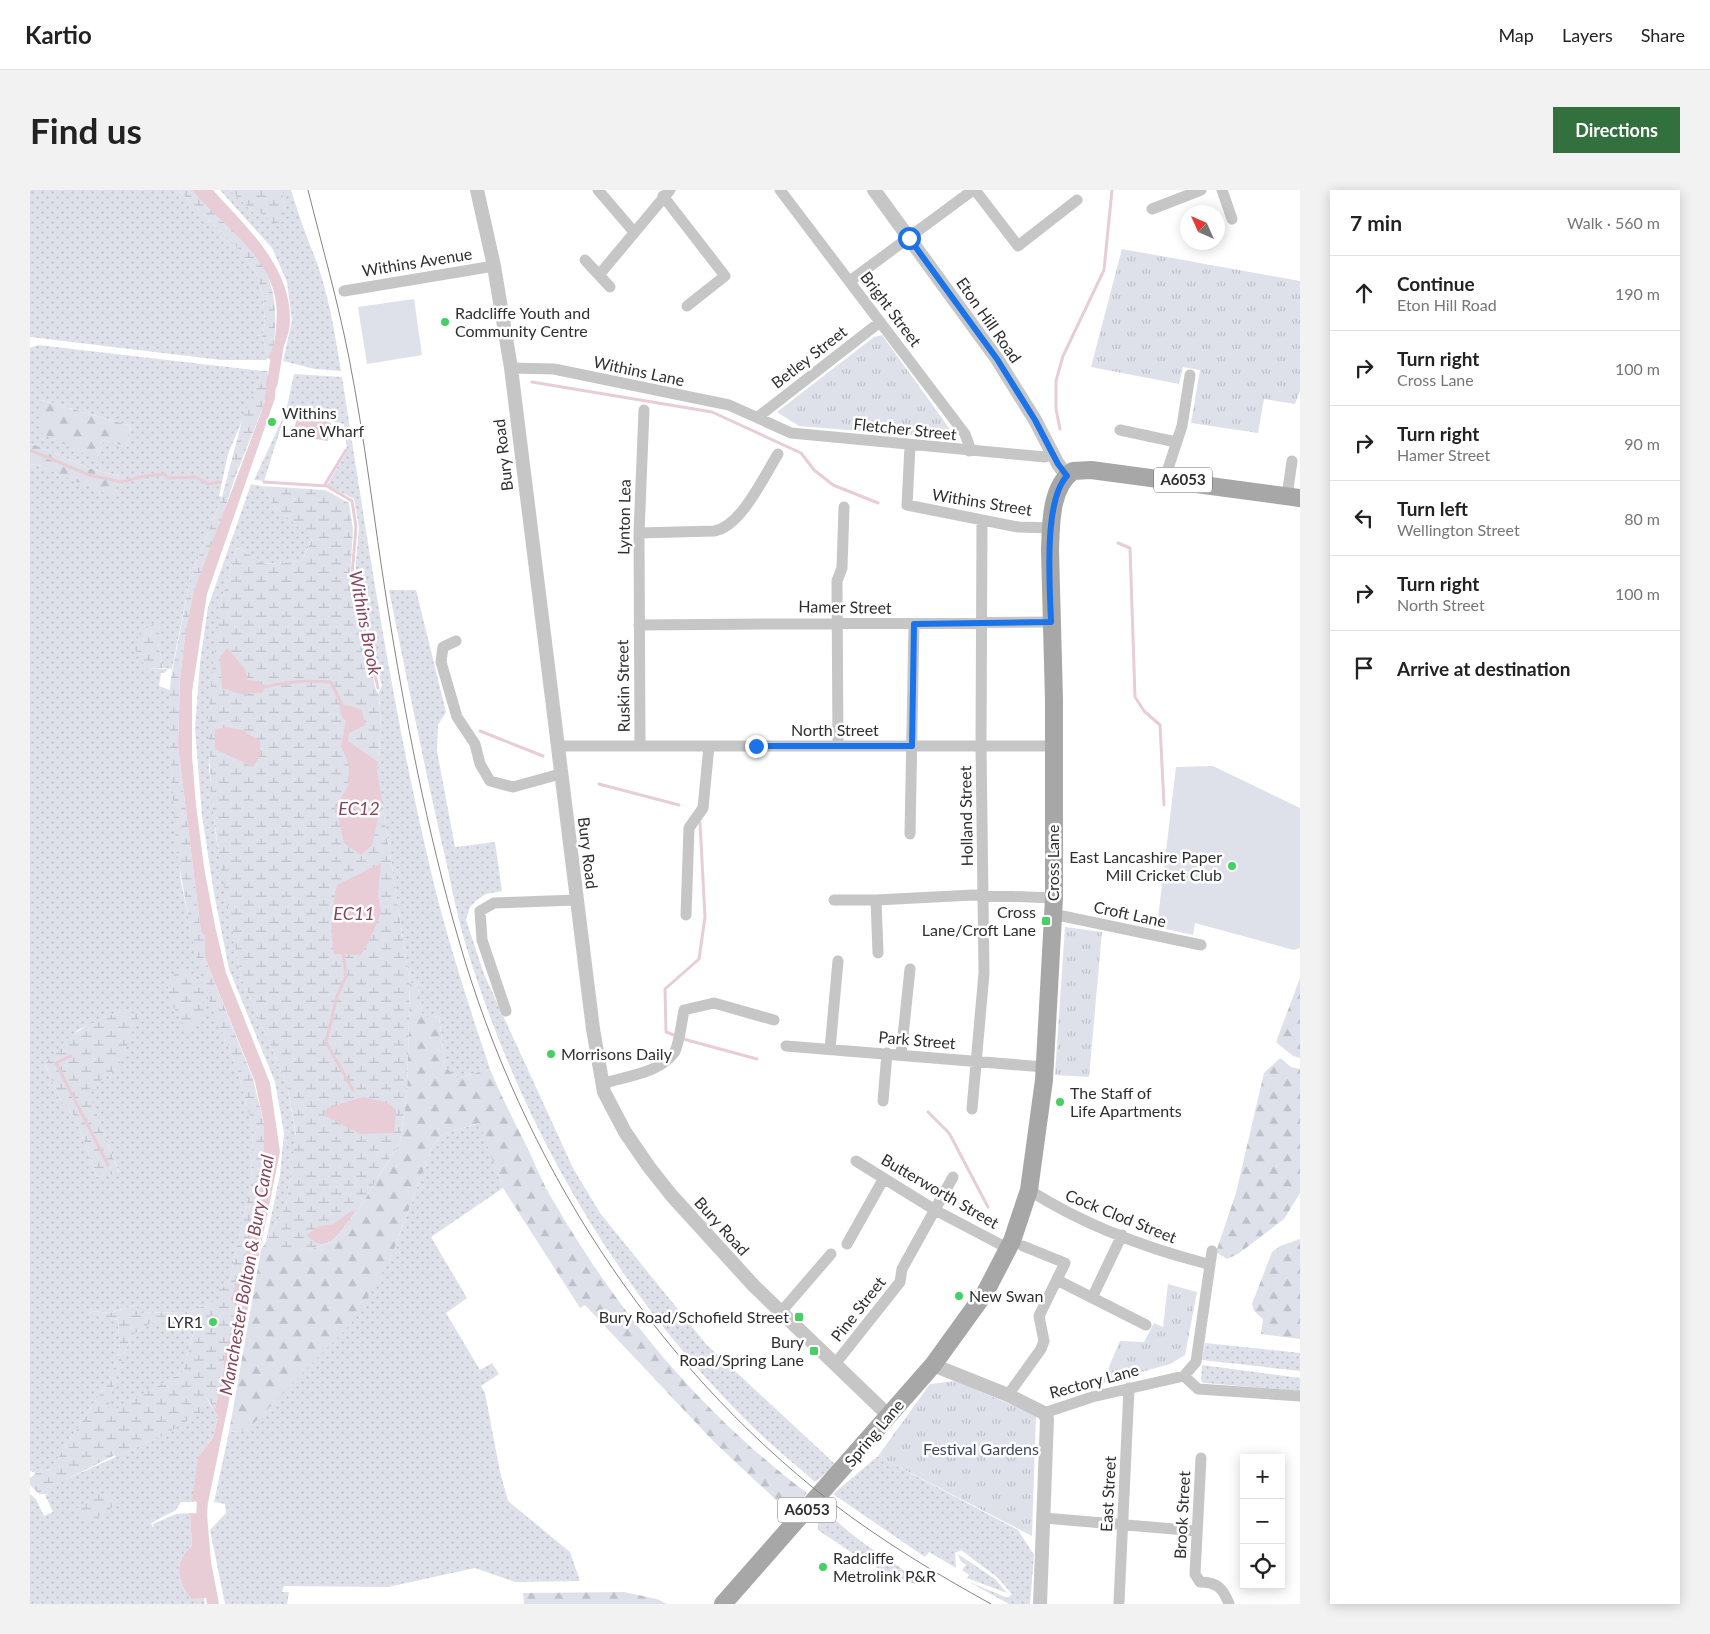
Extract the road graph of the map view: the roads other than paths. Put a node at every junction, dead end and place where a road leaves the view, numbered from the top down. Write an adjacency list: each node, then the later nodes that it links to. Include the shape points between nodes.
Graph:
1 (477, 190): 15 (street, Bury Road)
2 (598, 190): 12 (street)
3 (780, 190): 17 (street, Bright Street)
4 (874, 190): 13 (street, Eton Hill Road)
5 (974, 190): 9 (street, via 1018,246); 13 (street)
6 (1201, 190): 10 (street)
7 (1222, 190): 11 (street)
8 (666, 193): 12 (street); 20 (street, via 725,276)
9 (1077, 200)
10 (1152, 209)
11 (1232, 219)
12 (634, 232): 16 (street)
13 (909, 238): 17 (street); 30 (street, Eton Hill Road, via 997,359)
14 (586, 260): 16 (street)
15 (494, 266): 19 (street, Withins Avenue); 22 (street, Bury Road)
16 (599, 275): 18 (street)
17 (850, 281): 21 (street, Bright Street)
18 (610, 287)
19 (344, 291)
20 (687, 306)
21 (880, 322): 25 (street, Betley Street); 29 (street, Bright Street, via 965,434)
22 (511, 368): 25 (street, Withins Lane, via 554,369 729,405); 46 (street, Bury Road)
23 (1190, 375): 27 (street, via 1182,426)
24 (644, 410): 39 (street, Lynton Lea)
25 (758, 417): 28 (street, Fletcher Street, via 791,434)
26 (1120, 430): 27 (street)
27 (1176, 442): 34 (street)
28 (910, 446): 29 (street, Fletcher Street); 37 (street, Withins Street, via 907,505)
29 (969, 451): 30 (street, Fletcher Street, via 1045,457)
30 (1052, 453): 33 (street, Eton Hill Road)
31 (778, 454): 39 (street, via 739,515 725,528)
32 (1292, 461): 35 (street)
33 (1067, 476): 34 (main road, A6053, via 1080,469); 38 (main road, Cross Lane / A6053, via 1057,493)
34 (1165, 478): 35 (main road, A6053)
35 (1294, 497)
36 (844, 507): 40 (street)
37 (982, 521): 38 (street, Withins Street); 42 (street, Holland Street)
38 (1051, 528): 41 (main road, Cross Lane / A6053)
39 (639, 533): 44 (street, Lynton Lea)
40 (836, 622): 43 (street, Hamer Street); 44 (street, Hamer Street); 49 (street)
41 (1051, 622): 42 (street, Hamer Street); 51 (main road, Cross Lane / A6053)
42 (981, 623): 43 (street, Hamer Street); 52 (street, Holland Street)
43 (914, 624): 50 (street)
44 (639, 625): 47 (street, Ruskin Street)
45 (456, 641): 53 (street, via 443,647 441,662 457,717 475,744 480,764 490,781 513,787)
46 (558, 746): 47 (street, North Street); 53 (street, Bury Road)
47 (640, 746): 48 (street, North Street)
48 (710, 746): 49 (street, North Street); 60 (street, via 703,808 689,828)
49 (838, 746): 50 (street, North Street)
50 (912, 746): 52 (street, North Street); 54 (street)
51 (1052, 746): 52 (street, North Street); 59 (main road, Cross Lane / A6053)
52 (981, 747): 55 (street, Holland Street)
53 (560, 774): 56 (street, Bury Road)
54 (910, 834)
55 (984, 896): 58 (street, Croft Lane); 59 (street, Croft Lane); 71 (street, Holland Street, via 984,973)
56 (576, 900): 65 (street, via 494,903 480,911 482,940); 73 (street, Bury Road)
57 (834, 900): 58 (street, Croft Lane)
58 (876, 900): 62 (street)
59 (1054, 906): 61 (street, Croft Lane); 72 (main road, Cross Lane / A6053)
60 (686, 915)
61 (1201, 945)
62 (878, 953)
63 (838, 961): 68 (street)
64 (910, 969): 70 (street)
65 (506, 1011)
66 (774, 1020): 73 (street, via 714,1003 684,1010 674,1052 642,1073)
67 (786, 1046): 68 (street, Park Street)
68 (830, 1048): 69 (street, Park Street)
69 (887, 1053): 70 (street, Park Street); 74 (street)
70 (901, 1055): 71 (street, Park Street)
71 (976, 1061): 72 (street, Park Street); 75 (street, Holland Street)
72 (1044, 1068): 79 (main road, Cross Lane / A6053)
73 (602, 1084): 89 (street, Bury Road, via 625,1132 672,1196 721,1252)
74 (883, 1101)
75 (972, 1110)
76 (856, 1161): 78 (street, Butterworth Street)
77 (953, 1177): 80 (street, Pine Street)
78 (884, 1178): 80 (street, Butterworth Street); 82 (street)
79 (1029, 1190): 81 (street, Cock Clod Street, via 1064,1212); 83 (main road, Cross Lane / A6053)
80 (934, 1210): 83 (street, Butterworth Street); 91 (street, Pine Street, via 900,1272 900,1282 895,1290)
81 (1122, 1235): 86 (street, Cock Clod Street, via 1169,1254); 88 (street)
82 (847, 1244)
83 (1016, 1248): 87 (street, Butterworth Street, via 1065,1263); 92 (main road, Spring Lane / A6053)
84 (1212, 1251): 93 (street, via 1196,1362)
85 (831, 1254): 89 (street)
86 (1204, 1263)
87 (1057, 1280): 88 (street); 95 (street, via 1039,1316 1045,1336 1041,1349)
88 (1092, 1298): 90 (street)
89 (781, 1312): 91 (street, Bury Road)
90 (1146, 1325)
91 (835, 1364): 98 (street, Bury Road)
92 (933, 1364): 95 (street, Rectory Lane); 98 (main road, Spring Lane / A6053)
93 (1184, 1376): 94 (street, Rectory Lane); 96 (street, via 1198,1389)
94 (1129, 1388): 97 (street, Rectory Lane); 101 (street, East Street)
95 (1008, 1395): 97 (street, Rectory Lane)
96 (1300, 1396)
97 (1044, 1413): 100 (street, via 1047,1419)
98 (888, 1415): 104 (main road, Spring Lane / A6053)
99 (1202, 1458): 102 (street, Brook Street)
100 (1044, 1518): 101 (street); 105 (street)
101 (1122, 1524): 102 (street); 103 (street, East Street)
102 (1197, 1531): 106 (street, Brook Street, via 1195,1574 1200,1582 1219,1586)
103 (1119, 1602)
104 (723, 1604)
105 (1040, 1604)
106 (1229, 1604)

